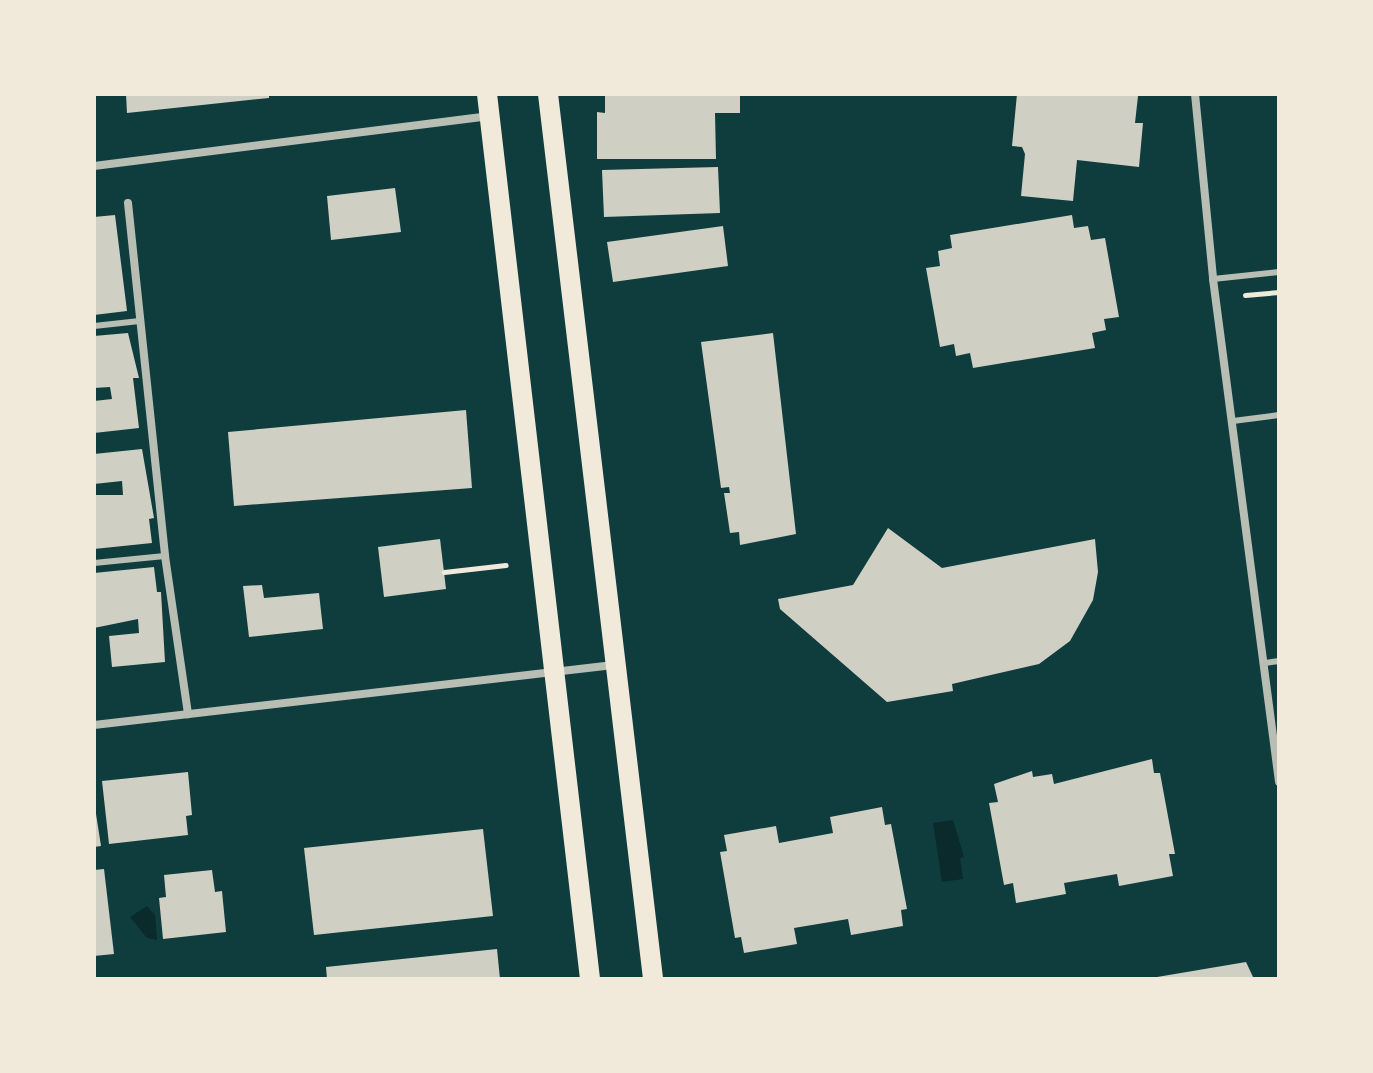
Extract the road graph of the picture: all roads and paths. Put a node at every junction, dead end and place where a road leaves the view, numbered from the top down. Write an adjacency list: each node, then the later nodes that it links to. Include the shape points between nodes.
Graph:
1 (487, 94): 4 (main road)
2 (548, 94): 21 (main road)
3 (1195, 94): 8 (street)
4 (488, 116): 5 (street); 22 (main road)
5 (94, 166)
6 (128, 203): 11 (street)
7 (1279, 272): 8 (lane)
8 (1213, 279): 14 (street)
9 (1279, 292): 10 (path)
10 (1245, 295)
11 (140, 321): 12 (lane); 15 (street)
12 (94, 326)
13 (1279, 415): 14 (lane)
14 (1233, 421): 20 (street)
15 (165, 556): 16 (lane); 23 (street)
16 (94, 563)
17 (506, 565): 18 (path)
18 (444, 572)
19 (1279, 661): 20 (lane)
20 (1265, 663): 25 (street)
21 (614, 665): 22 (street); 27 (main road)
22 (553, 674): 23 (street); 26 (main road)
23 (188, 714): 24 (street)
24 (94, 725)
25 (1279, 782)
26 (590, 979)
27 (653, 979)

